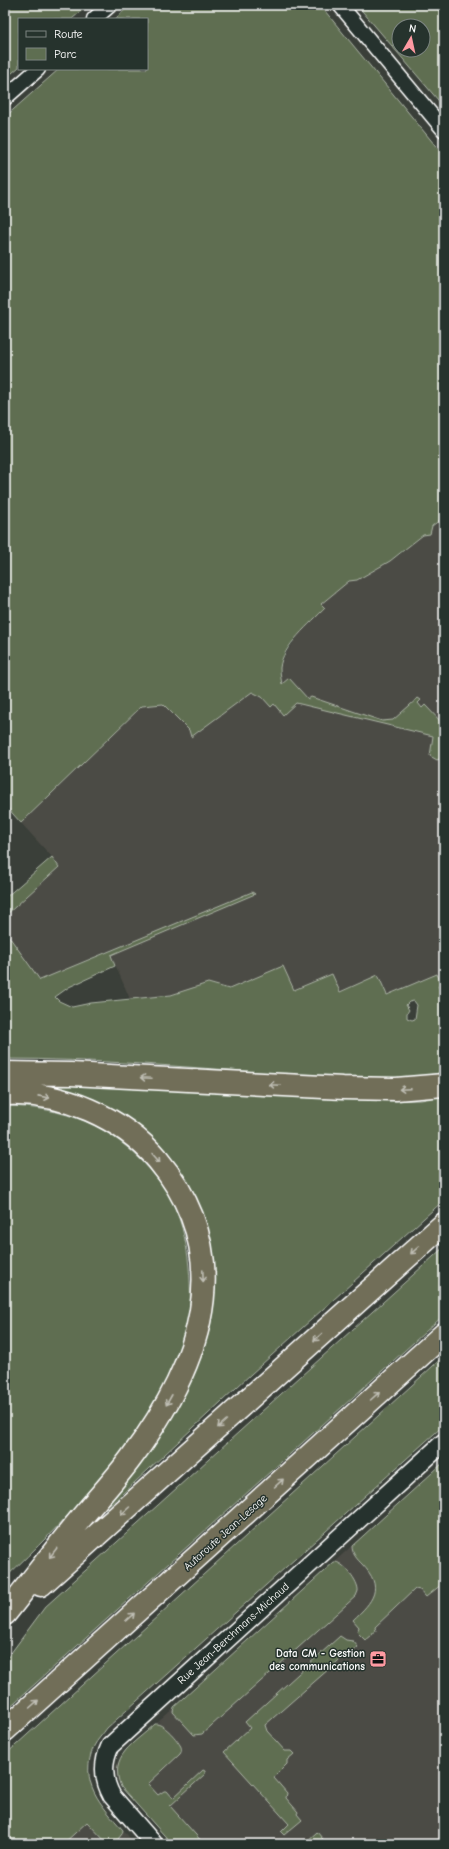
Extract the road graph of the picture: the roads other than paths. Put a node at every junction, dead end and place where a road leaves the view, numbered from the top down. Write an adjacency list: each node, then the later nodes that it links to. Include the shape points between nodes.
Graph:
1 (110, 5): 3 (street)
2 (340, 5): 6 (street)
3 (95, 18)
4 (37, 70): 5 (street)
5 (5, 98)
6 (444, 130)
7 (5, 1073): 8 (highway, one-way to 7, via 396,1089 343,1088 64,1073)
8 (444, 1085)
9 (5, 1094): 13 (highway, one-way to 13, via 42,1096 87,1109 116,1124 149,1150 172,1178 185,1202 197,1235 204,1276 195,1340 183,1372 161,1414 122,1469)
10 (444, 1224): 14 (highway, one-way to 14)
11 (444, 1334): 15 (highway, Autoroute Jean-Lesage, one-way to 11)
12 (444, 1442): 16 (street, Rue Jean-Berchmans-Michaud, via 110,1746 104,1766 107,1788)
13 (5, 1614)
14 (5, 1618)
15 (5, 1730)
16 (154, 1844)

